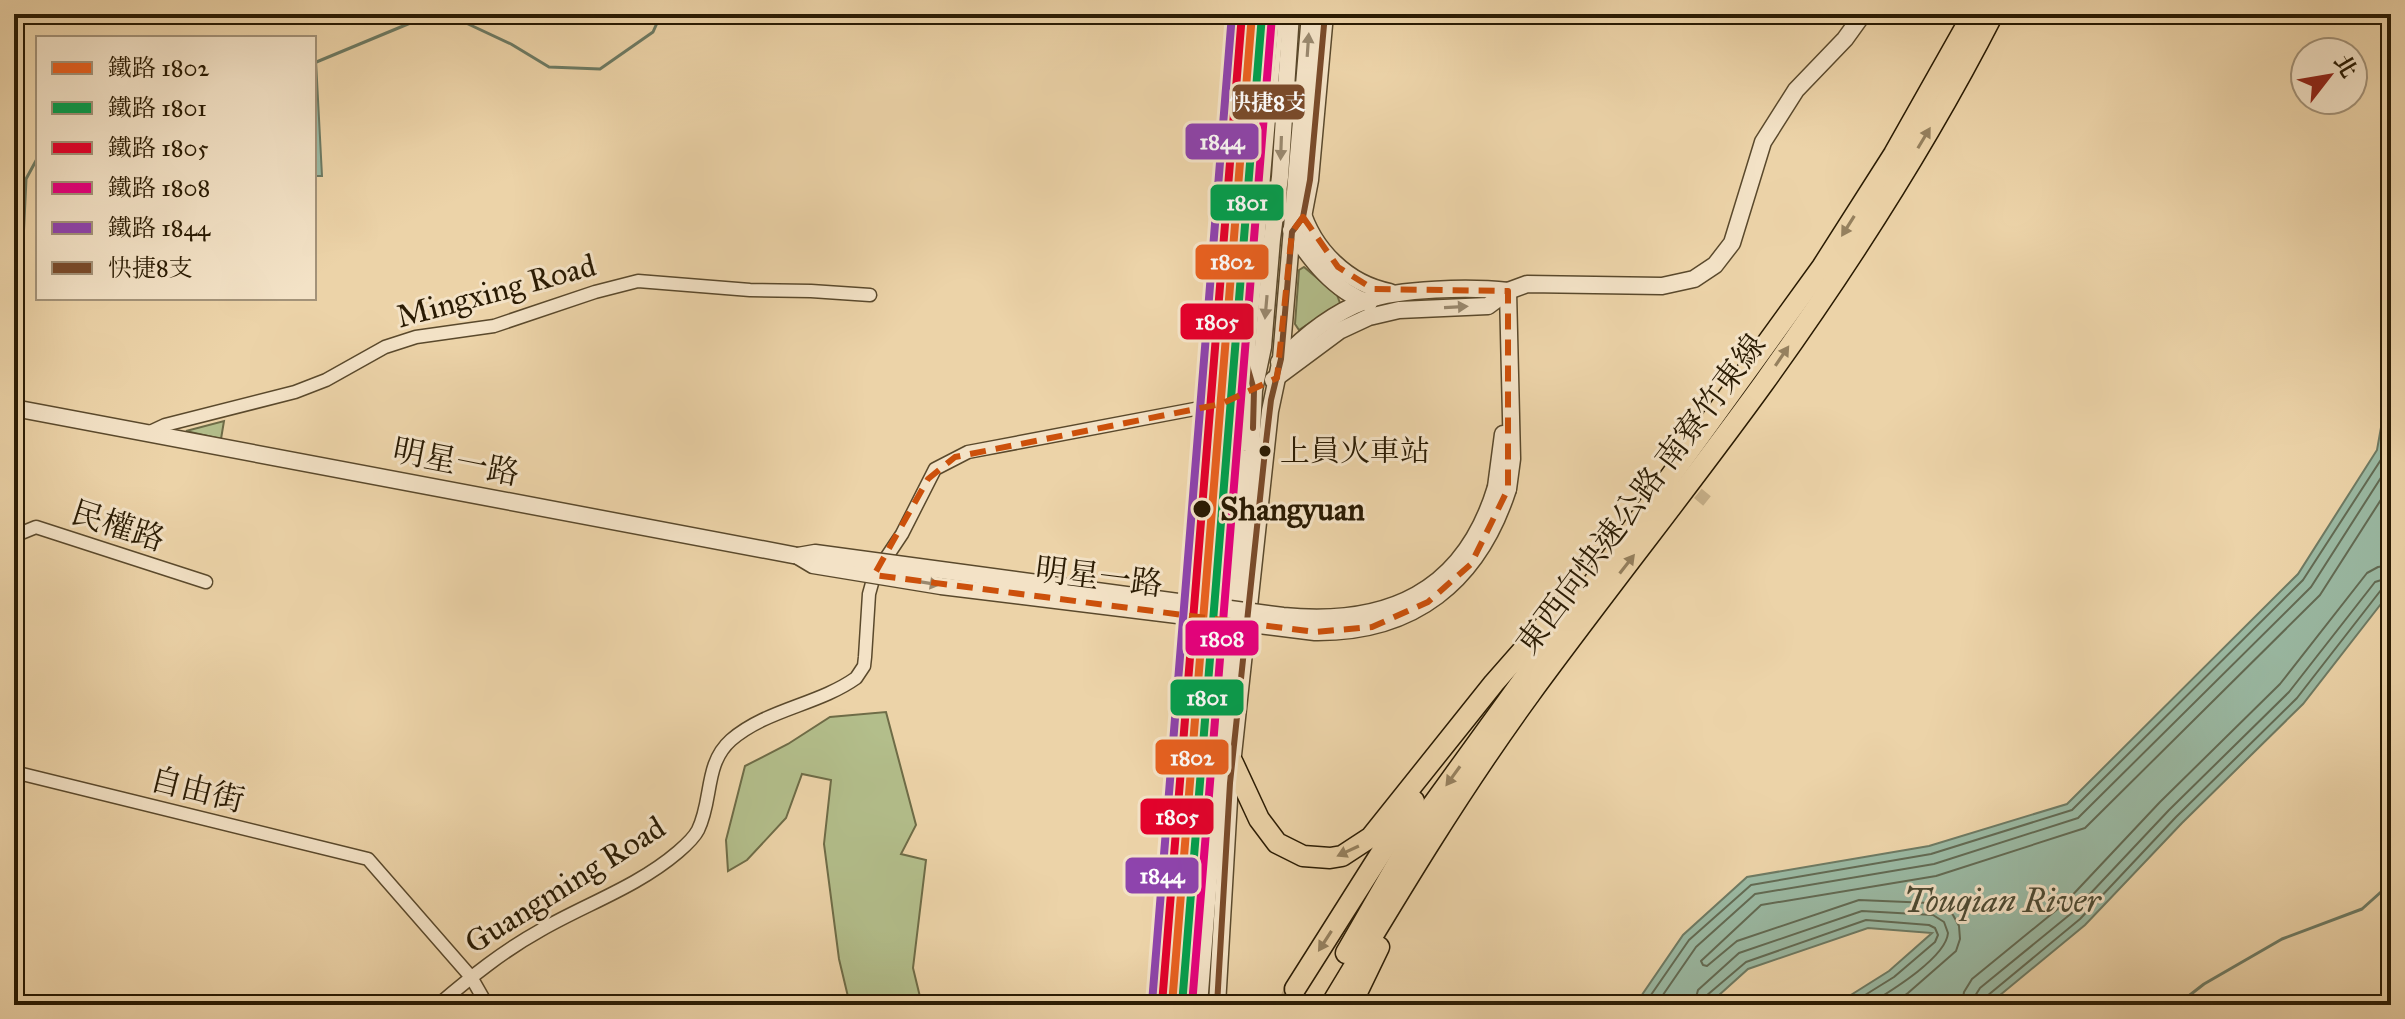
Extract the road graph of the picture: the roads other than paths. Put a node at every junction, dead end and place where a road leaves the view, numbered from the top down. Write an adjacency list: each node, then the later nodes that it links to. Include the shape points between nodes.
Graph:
1 (1276, 14): 9 (street)
2 (1291, 14): 11 (street, one-way to 11)
3 (1310, 14): 8 (street, one-way to 3)
4 (1325, 14): 8 (street)
5 (1863, 14): 14 (street, Guangming Road, via 1796,90 1763,142 1732,243 1715,265 1694,279 1662,286 1527,284)
6 (1973, 14): 23 (highway, 東西向快速公路 南寮竹東線, one-way to 23, via 1822,267)
7 (1993, 14): 29 (highway, 東西向快速公路 南寮竹東線, one-way to 7, via 1879,214)
8 (1312, 84): 10 (street); 12 (street, via 1310,180)
9 (1263, 176): 11 (street); 20 (street, via 1246,362)
10 (1295, 178): 12 (street); 13 (street)
11 (1276, 201): 13 (street); 20 (street, one-way to 20)
12 (1303, 217): 13 (street); 15 (street, via 1347,275 1373,289)
13 (1292, 232): 17 (street, via 1327,277); 19 (street)
14 (1508, 291): 15 (street, Guangming Road); 18 (street, Guangming Road, one-way to 14, via 1488,306); 22 (street, 明星一路, bridge, via 1512,459 1487,541 1454,582 1428,602 1399,618 1343,632 941,586 813,565 798,556)
15 (1408, 293): 17 (street, Guangming Road)
16 (870, 295): 22 (street, Mingxing Road, via 638,281 494,326 416,337 295,392)
17 (1363, 301): 18 (street); 19 (street, Guangming Road, via 1312,333)
18 (1399, 310): 19 (street, Guangming Road, via 1339,331)
19 (1279, 369): 20 (street, Guangming Road); 27 (street, via 1265,451)
20 (1254, 390): 30 (street, Guangming Road, via 1221,404 968,452 944,462 928,479 902,534 874,576 864,666 856,678 731,740 717,758 697,833 677,853 516,944); 34 (street)
21 (14, 408): 22 (street, 明星一路)
22 (150, 432)
23 (1630, 532): 26 (highway); 36 (highway, 東西向快速公路 南寮竹東線, one-way to 36, via 1426,814)
24 (14, 536): 25 (street, 民權路, via 36,527)
25 (206, 582)
26 (1456, 733): 27 (highway, one-way to 27, via 1371,837 1330,858 1303,856 1277,843 1259,819); 31 (highway, one-way to 31)
27 (1233, 763): 35 (street)
28 (14, 772): 30 (street, 自由街, via 368,859)
29 (1435, 832): 37 (highway, 東西向快速公路 南寮竹東線); 38 (highway)
30 (471, 977): 32 (street, Guangming Road); 33 (street)
31 (1295, 989)
32 (438, 1005)
33 (487, 1005)
34 (1199, 1005)
35 (1217, 1005)
36 (1316, 1005)
37 (1331, 1005)
38 (1351, 1005)

